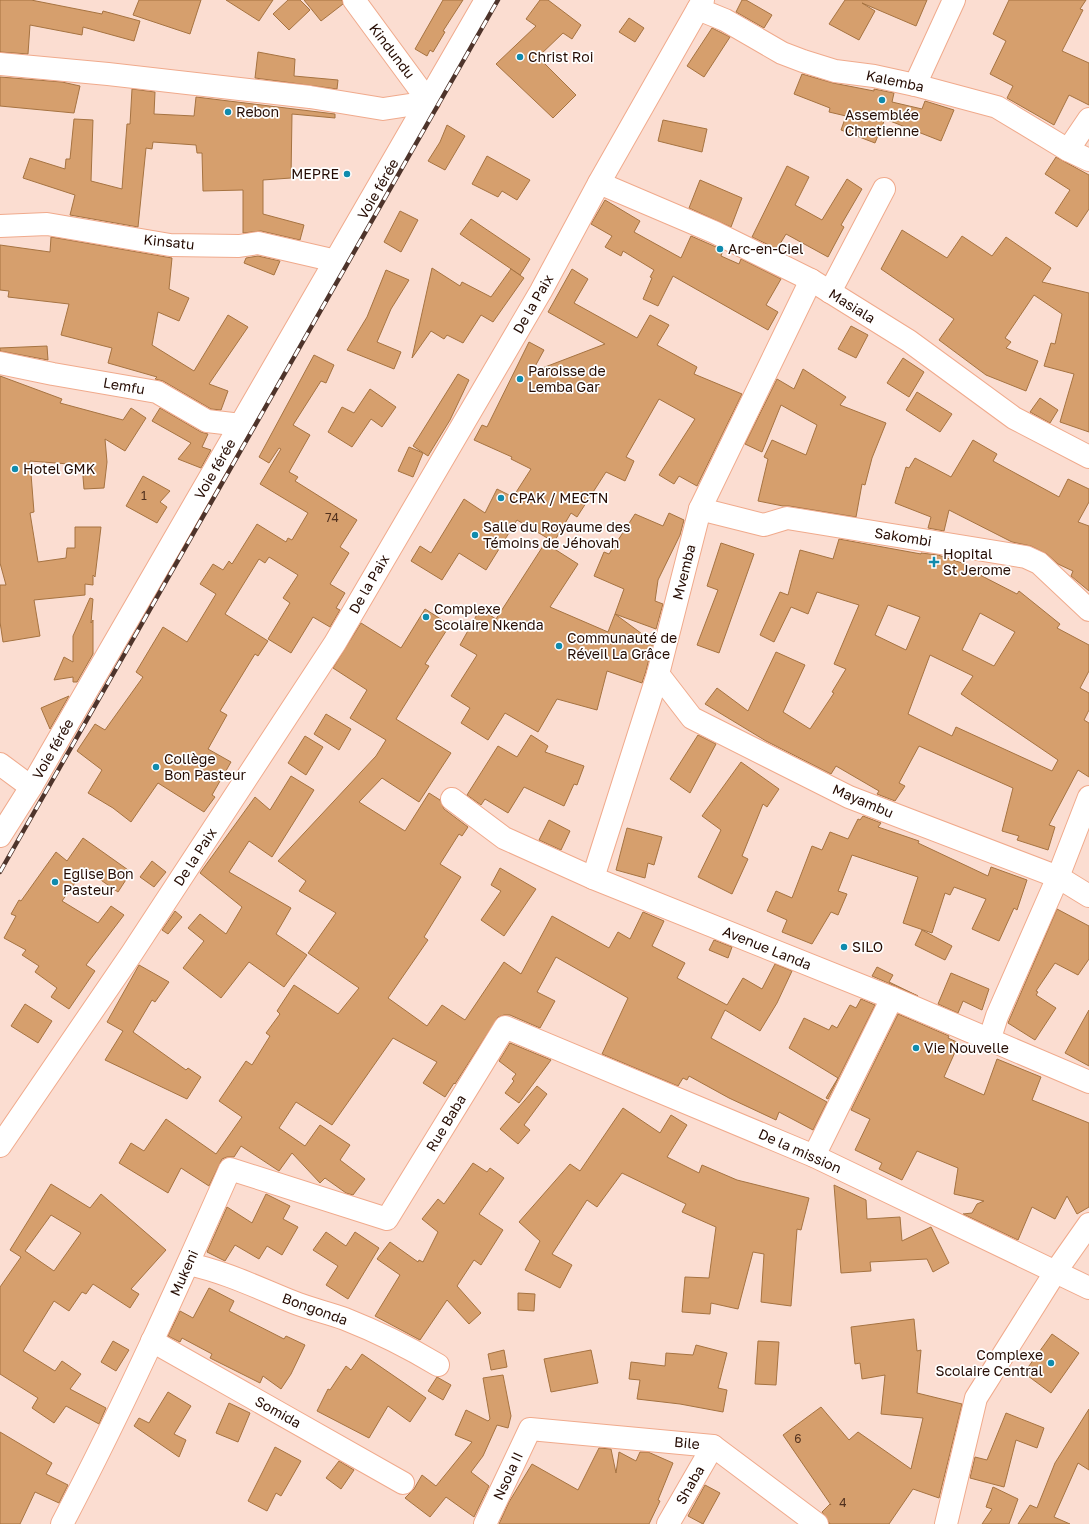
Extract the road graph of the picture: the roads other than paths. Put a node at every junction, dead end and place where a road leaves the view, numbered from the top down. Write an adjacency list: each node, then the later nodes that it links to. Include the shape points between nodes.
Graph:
1 (354, 0): 7 (street, Kindundu)
2 (486, 0): 7 (street, Voie férée)
3 (954, 0): 6 (street)
4 (700, 5): 6 (street, Kalemba, via 782,53 803,61 835,71); 11 (street, De la Paix)
5 (0, 64): 7 (street, via 310,97 383,109)
6 (915, 84): 9 (street, Kalemba, via 997,108)
7 (429, 102): 14 (street, Voie férée)
8 (1089, 119): 9 (street)
9 (1068, 150): 10 (street, Kalemba)
10 (1089, 160)
11 (599, 183): 15 (street, Masiala, via 714,232); 35 (street, De la Paix, via 537,298 334,643 132,953)
12 (884, 189): 16 (street)
13 (0, 226): 14 (street, Kinsatu, via 47,224 170,244 239,246 258,243)
14 (336, 261): 18 (street, Voie férée)
15 (811, 280): 16 (street, Masiala); 20 (street, Mvemba)
16 (830, 292): 19 (street, Masiala, via 909,341 1014,418)
17 (0, 363): 18 (street, Lemfu, via 157,392 207,421)
18 (241, 425): 24 (street, Voie férée)
19 (1089, 457)
20 (700, 509): 21 (street, Sakombi, via 764,525 787,518 1026,557 1039,563); 22 (street, Mvemba)
21 (1089, 610)
22 (658, 674): 28 (street, Mayambu, via 692,718 849,797); 29 (street, Mvemba)
23 (0, 764): 24 (street)
24 (31, 787): 27 (street, Voie férée)
25 (1089, 797): 28 (street)
26 (452, 799): 29 (street, Avenue Landa, via 504,838)
27 (0, 836)
28 (1058, 877): 30 (street, Mayambu); 33 (street, via 997,1016)
29 (593, 878): 31 (street, Avenue Landa)
30 (1089, 896)
31 (892, 998): 33 (street, Avenue Landa); 36 (street)
32 (504, 1027): 36 (street, De la mission); 37 (street, Rue Baba)
33 (989, 1041): 34 (street, Avenue Landa)
34 (1089, 1082)
35 (0, 1146)
36 (814, 1156): 40 (street, De la mission)
37 (387, 1219): 39 (street, Mukeni, via 230,1169)
38 (1089, 1224): 40 (street)
39 (188, 1264): 42 (street, Mukeni); 43 (street, Bongonda, via 209,1268 249,1282 295,1303 344,1319 406,1345)
40 (1056, 1271): 41 (street, De la mission); 51 (street, via 976,1398)
41 (1089, 1288)
42 (152, 1341): 46 (street, Somida); 47 (street, Mukeni, via 106,1442)
43 (438, 1364)
44 (530, 1429): 45 (street, Bile); 48 (street, Nsola II)
45 (712, 1446): 49 (street, Shaba); 50 (street, Bile)
46 (403, 1483)
47 (62, 1524)
48 (485, 1524)
49 (668, 1524)
50 (818, 1524)
51 (946, 1524)

